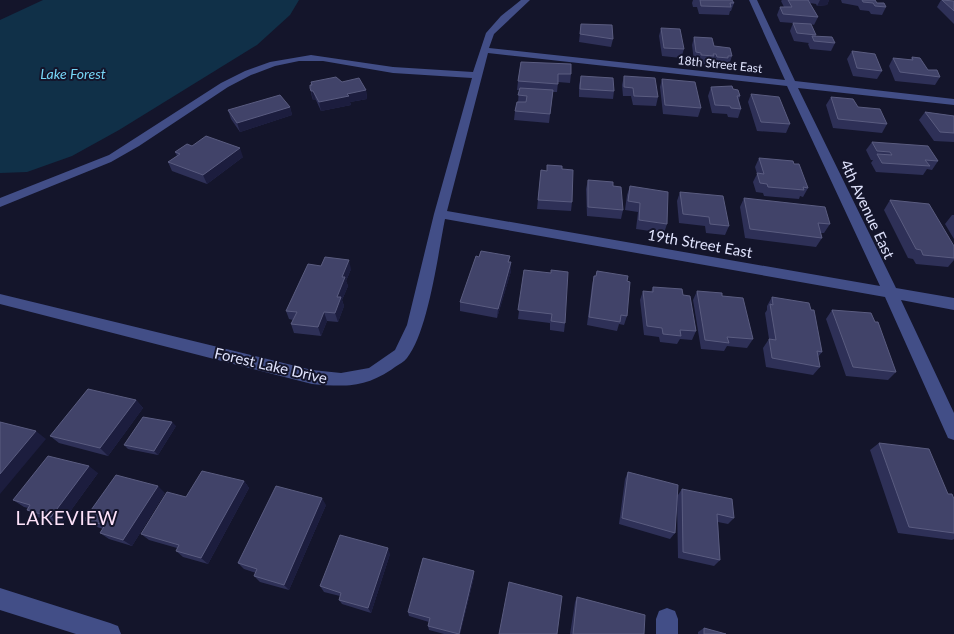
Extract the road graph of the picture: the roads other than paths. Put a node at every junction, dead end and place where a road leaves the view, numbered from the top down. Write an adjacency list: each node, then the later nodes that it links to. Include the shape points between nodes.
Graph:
1 (526, 0): 3 (street, Forest Lake Drive, via 490,33)
2 (753, 0): 5 (street, 4th Avenue East)
3 (484, 50): 4 (street, Forest Lake Drive); 5 (street, 18th Street East)
4 (477, 75): 7 (street, via 393,70 302,58 263,66 215,91 91,168); 8 (street, Forest Lake Drive)
5 (790, 84): 6 (street, 18th Street East); 9 (street, 4th Avenue East)
6 (954, 102)
7 (0, 203)
8 (440, 214): 9 (street, 19th Street East); 10 (street, Forest Lake Drive, via 415,325 401,354 373,374 341,380 312,377)
9 (889, 293): 11 (street, 19th Street East); 12 (street, 4th Avenue East)
10 (0, 299)
11 (954, 304)
12 (954, 432)
13 (0, 599): 14 (street)
14 (110, 634)

